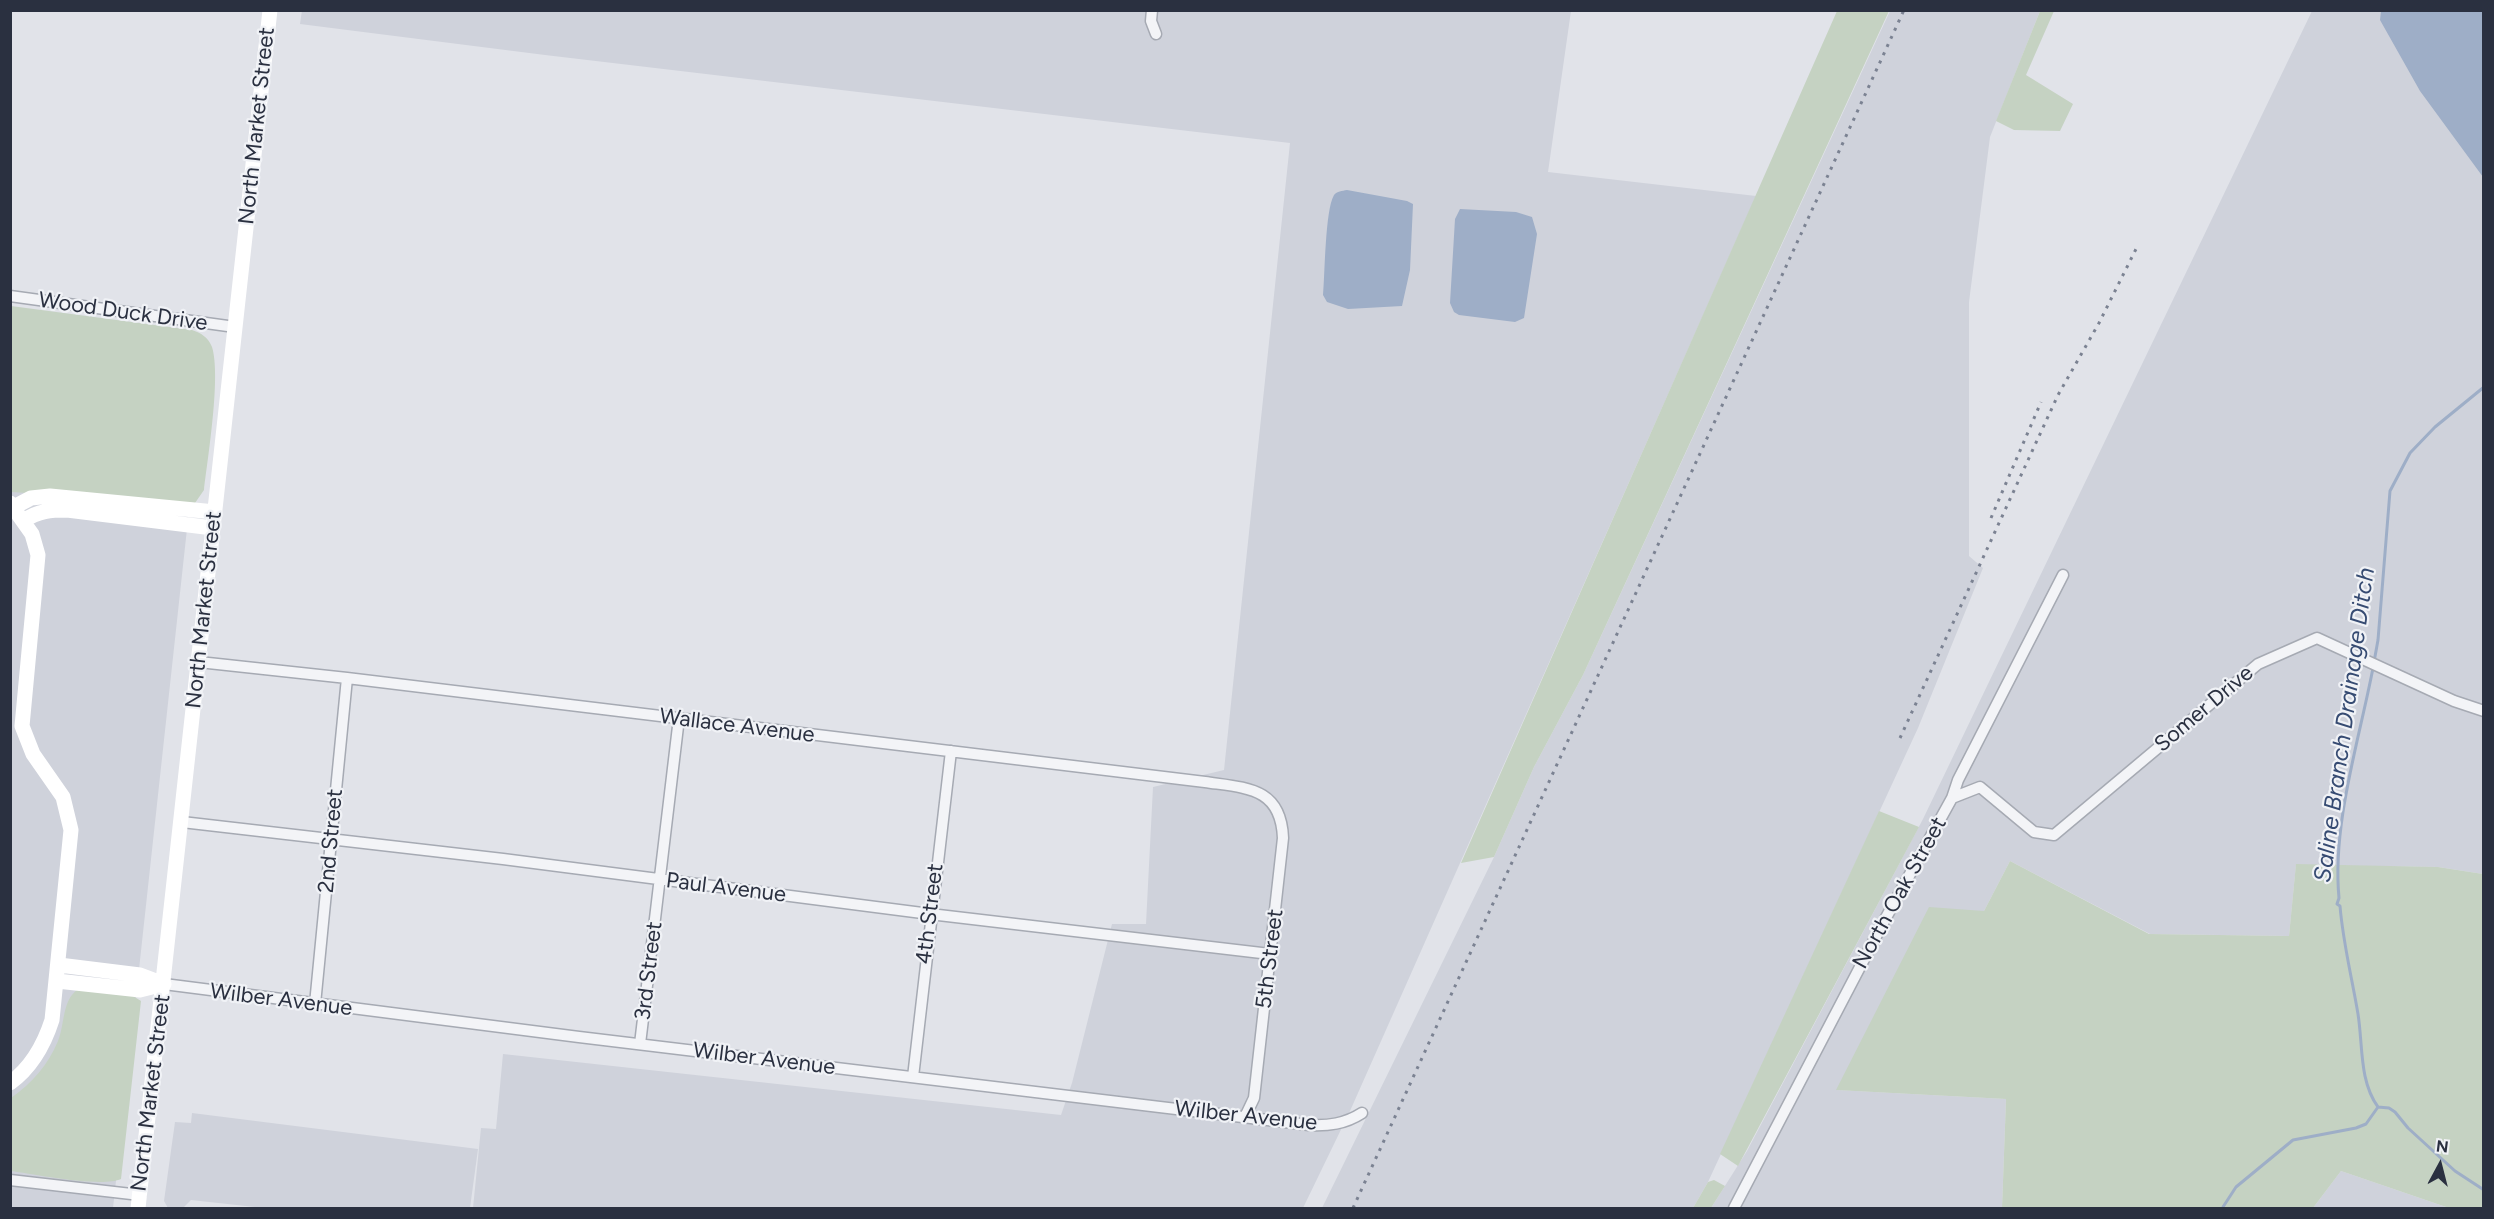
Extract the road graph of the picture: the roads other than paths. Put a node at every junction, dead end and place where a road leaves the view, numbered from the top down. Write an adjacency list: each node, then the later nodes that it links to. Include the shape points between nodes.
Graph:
1 (270, 10): 5 (street, North Market Street)
2 (1152, 10): 3 (street)
3 (1156, 34)
4 (10, 296): 5 (street, Wood Duck Drive)
5 (235, 327): 8 (street, North Market Street)
6 (12, 505): 7 (street); 8 (street, via 31,498 57,496)
7 (25, 520): 8 (street, via 42,512 68,510); 22 (street, via 35,538 38,555 22,726 33,754 63,798 71,830)
8 (214, 520): 10 (street, North Market Street)
9 (2062, 575): 15 (street, North Oak Street)
10 (199, 662): 11 (street, Wallace Avenue); 17 (street, North Market Street)
11 (347, 678): 13 (street, Wallace Avenue); 18 (street, 2nd Street)
12 (2484, 711): 15 (street, Somer Drive, via 2317,638 2258,664 2054,835 2034,832 1980,787)
13 (679, 718): 14 (street, Wallace Avenue); 19 (street, 3rd Street)
14 (951, 751): 16 (street, Wallace Avenue, via 1245,788); 20 (street, 4th Street)
15 (1952, 798): 33 (street, North Oak Street)
16 (1272, 801): 21 (street, 5th Street, via 1280,815 1283,838)
17 (182, 822): 18 (street, Paul Avenue); 24 (street, North Market Street)
18 (331, 838): 19 (street, Paul Avenue); 25 (street, 2nd Street)
19 (659, 880): 20 (street, Paul Avenue); 26 (street, 3rd Street)
20 (930, 914): 21 (street, Paul Avenue); 27 (street, 4th Street)
21 (1270, 954): 30 (street, 5th Street, via 1254,1098)
22 (59, 964): 23 (street); 24 (street, via 140,975)
23 (57, 981): 24 (street, via 140,990); 28 (street, via 46,1039 34,1060)
24 (164, 984): 25 (street, Wilber Avenue); 32 (street, North Market Street)
25 (315, 1004): 26 (street, Wilber Avenue)
26 (640, 1044): 27 (street, Wilber Avenue)
27 (913, 1077): 30 (street, Wilber Avenue)
28 (10, 1083)
29 (1362, 1113): 30 (street, Wilber Avenue, via 1351,1120 1324,1125)
30 (1245, 1117)
31 (10, 1180): 32 (street)
32 (139, 1202)
33 (1734, 1209)

